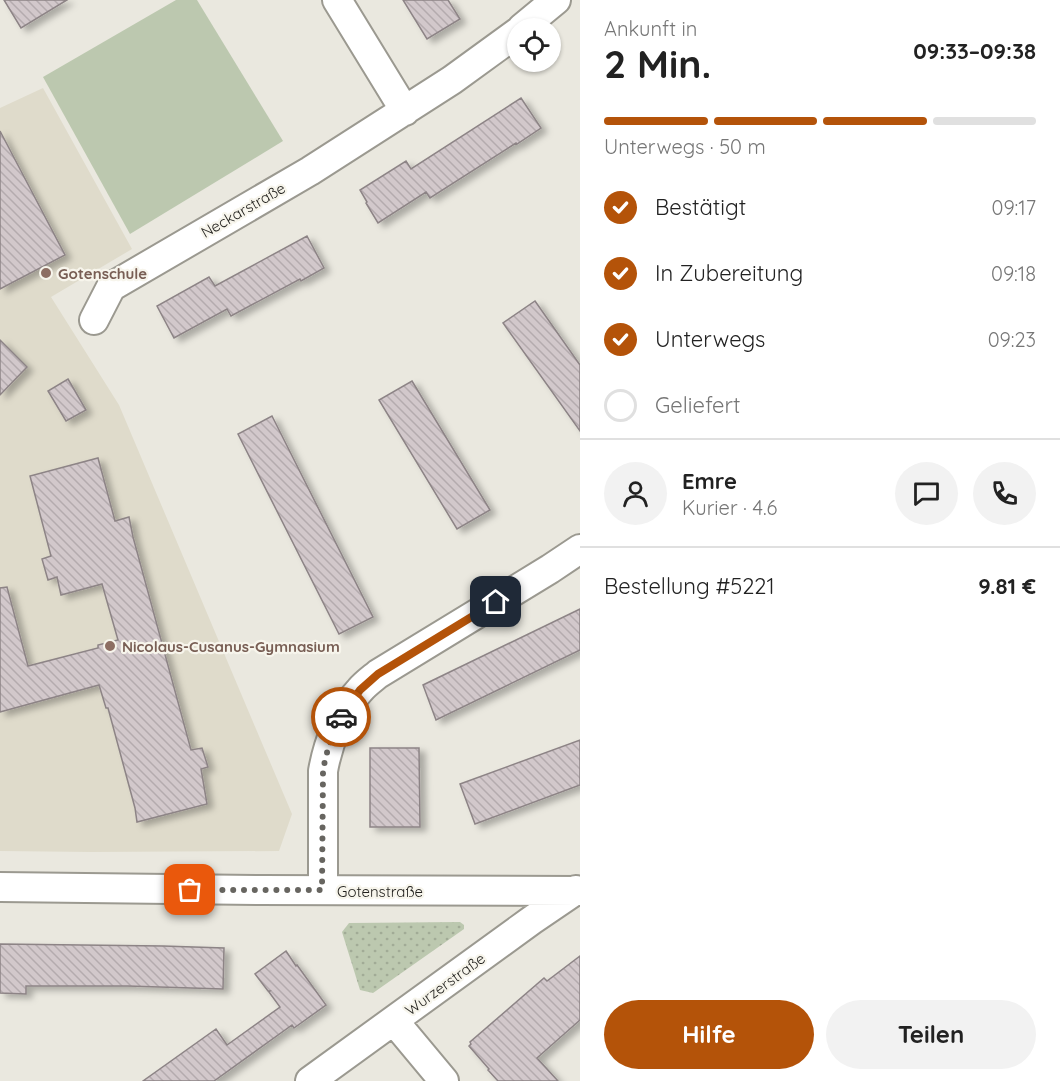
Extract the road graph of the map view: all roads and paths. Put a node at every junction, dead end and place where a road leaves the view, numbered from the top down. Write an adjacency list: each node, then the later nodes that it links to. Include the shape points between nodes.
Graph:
1 (338, 0): 5 (street)
2 (556, 0): 3 (street)
3 (534, 18)
4 (507, 40): 5 (street, Neckarstraße)
5 (405, 111): 6 (street, Neckarstraße, via 111,287)
6 (93, 320)
7 (580, 549): 9 (street, via 378,674 360,690 333,734 325,757)
8 (0, 887): 9 (street, Gotenstraße)
9 (322, 890): 10 (street, Gotenstraße)
10 (578, 890): 11 (street, Wurzerstraße)
11 (393, 1021): 12 (street, Wurzerstraße); 13 (street)
12 (310, 1081)
13 (444, 1081)

